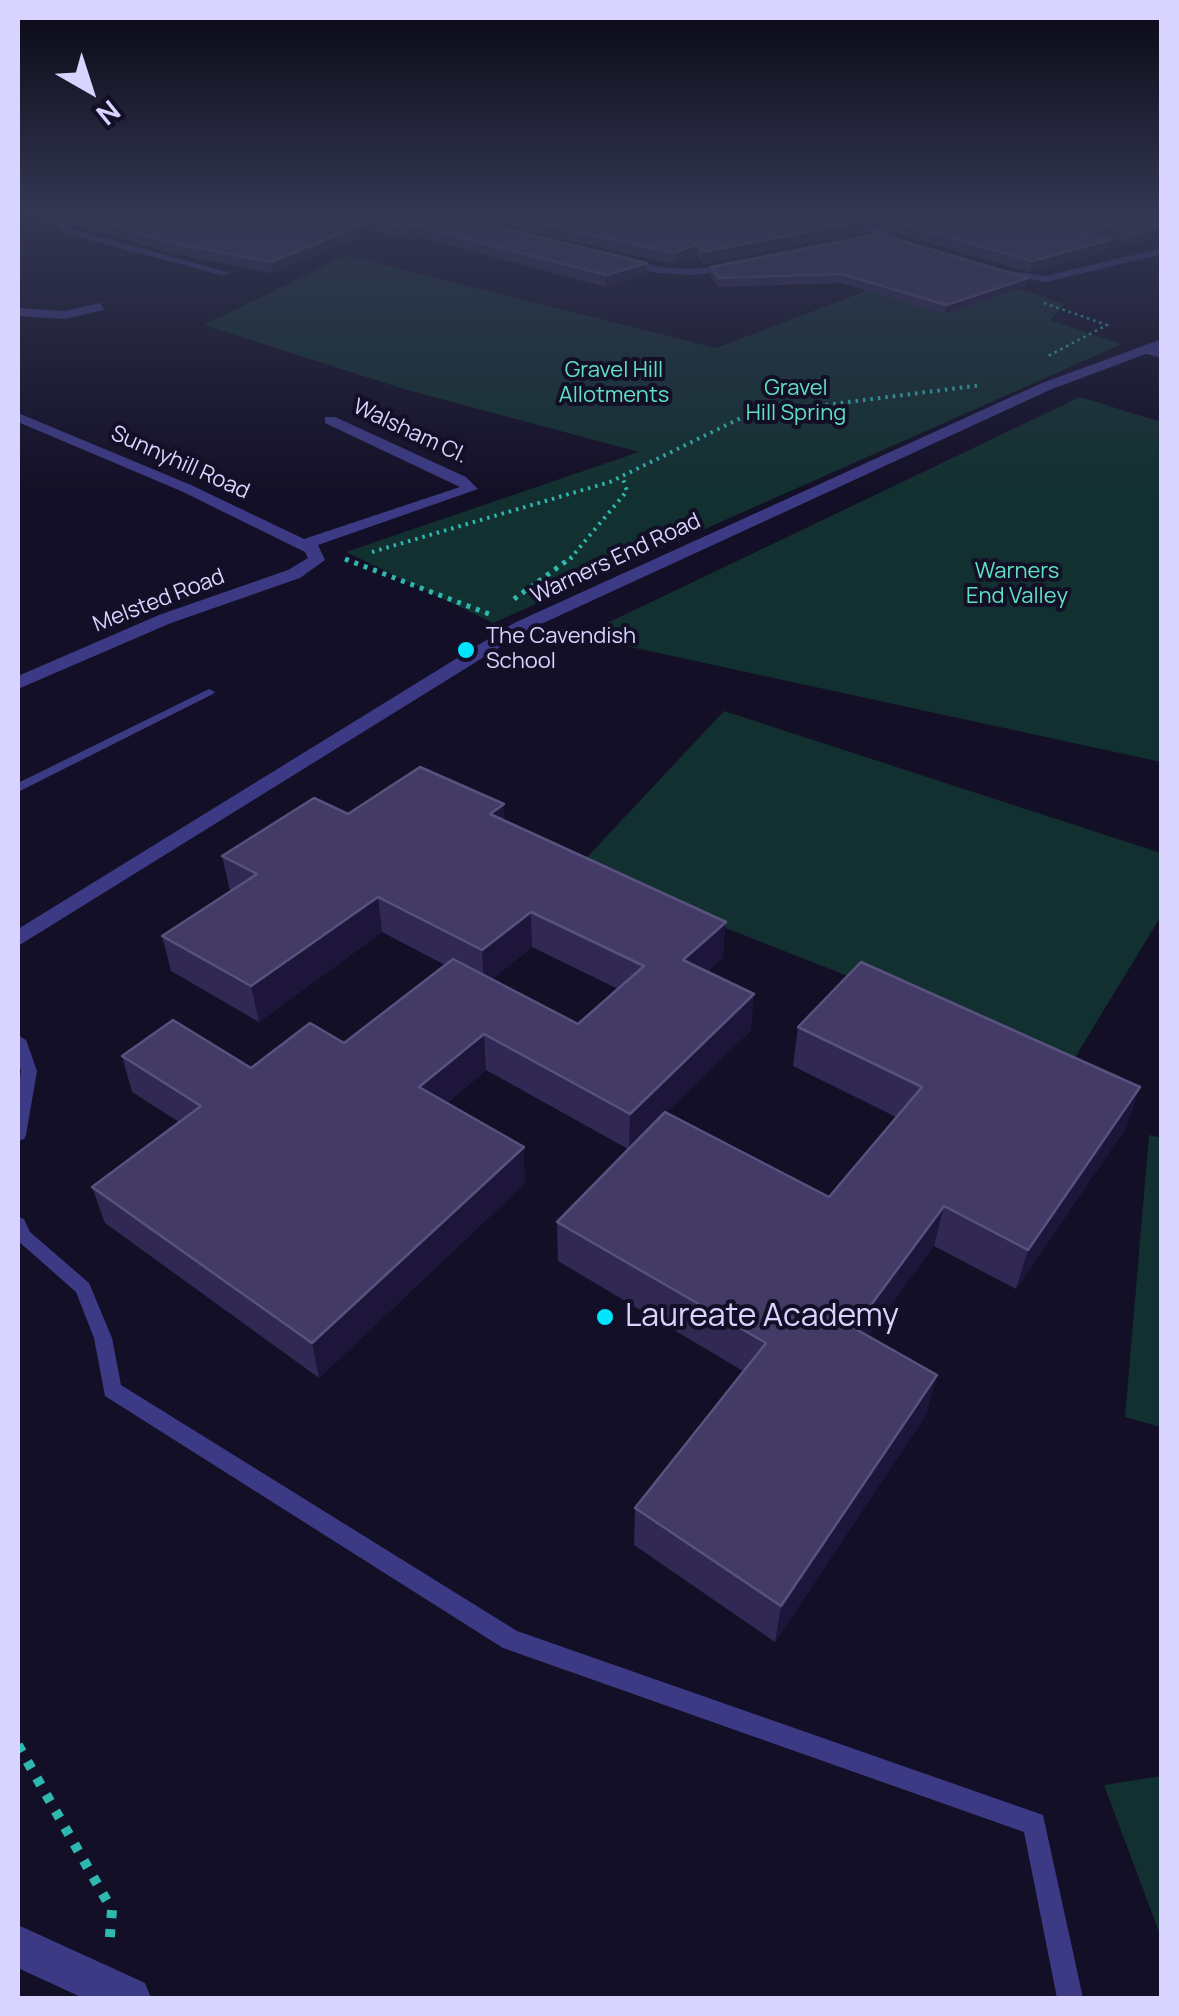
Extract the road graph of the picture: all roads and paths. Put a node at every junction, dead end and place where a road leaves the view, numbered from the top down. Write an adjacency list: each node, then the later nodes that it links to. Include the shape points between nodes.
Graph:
1 (95, 308): 3 (street, via 64,315)
2 (1057, 308): 5 (path, via 1106,325)
3 (18, 312)
4 (1156, 349): 14 (street, Warners End Road, via 1047,386)
5 (1044, 358)
6 (996, 383): 9 (path, via 747,415)
7 (18, 417): 10 (street, Sunnyhill Road)
8 (330, 420): 10 (street, Walsham Cl., via 470,489)
9 (622, 476): 12 (path); 13 (path, via 627,491 569,560)
10 (304, 545): 11 (street, Sunnyhill Road)
11 (317, 560): 12 (path); 15 (street, Melsted Road)
12 (345, 560): 13 (path)
13 (494, 616): 14 (path)
14 (520, 627): 18 (street, Warners End Road)
15 (18, 683)
16 (209, 692): 17 (lane)
17 (18, 788)
18 (18, 938)
19 (18, 1040): 20 (lane, via 30,1072)
20 (18, 1135)
21 (18, 1224): 25 (lane, via 23,1236 83,1288 103,1338 112,1390 511,1640 1034,1824)
22 (18, 1745): 24 (path, via 112,1910)
23 (18, 1946): 24 (street)
24 (118, 1994)
25 (1070, 1998)

